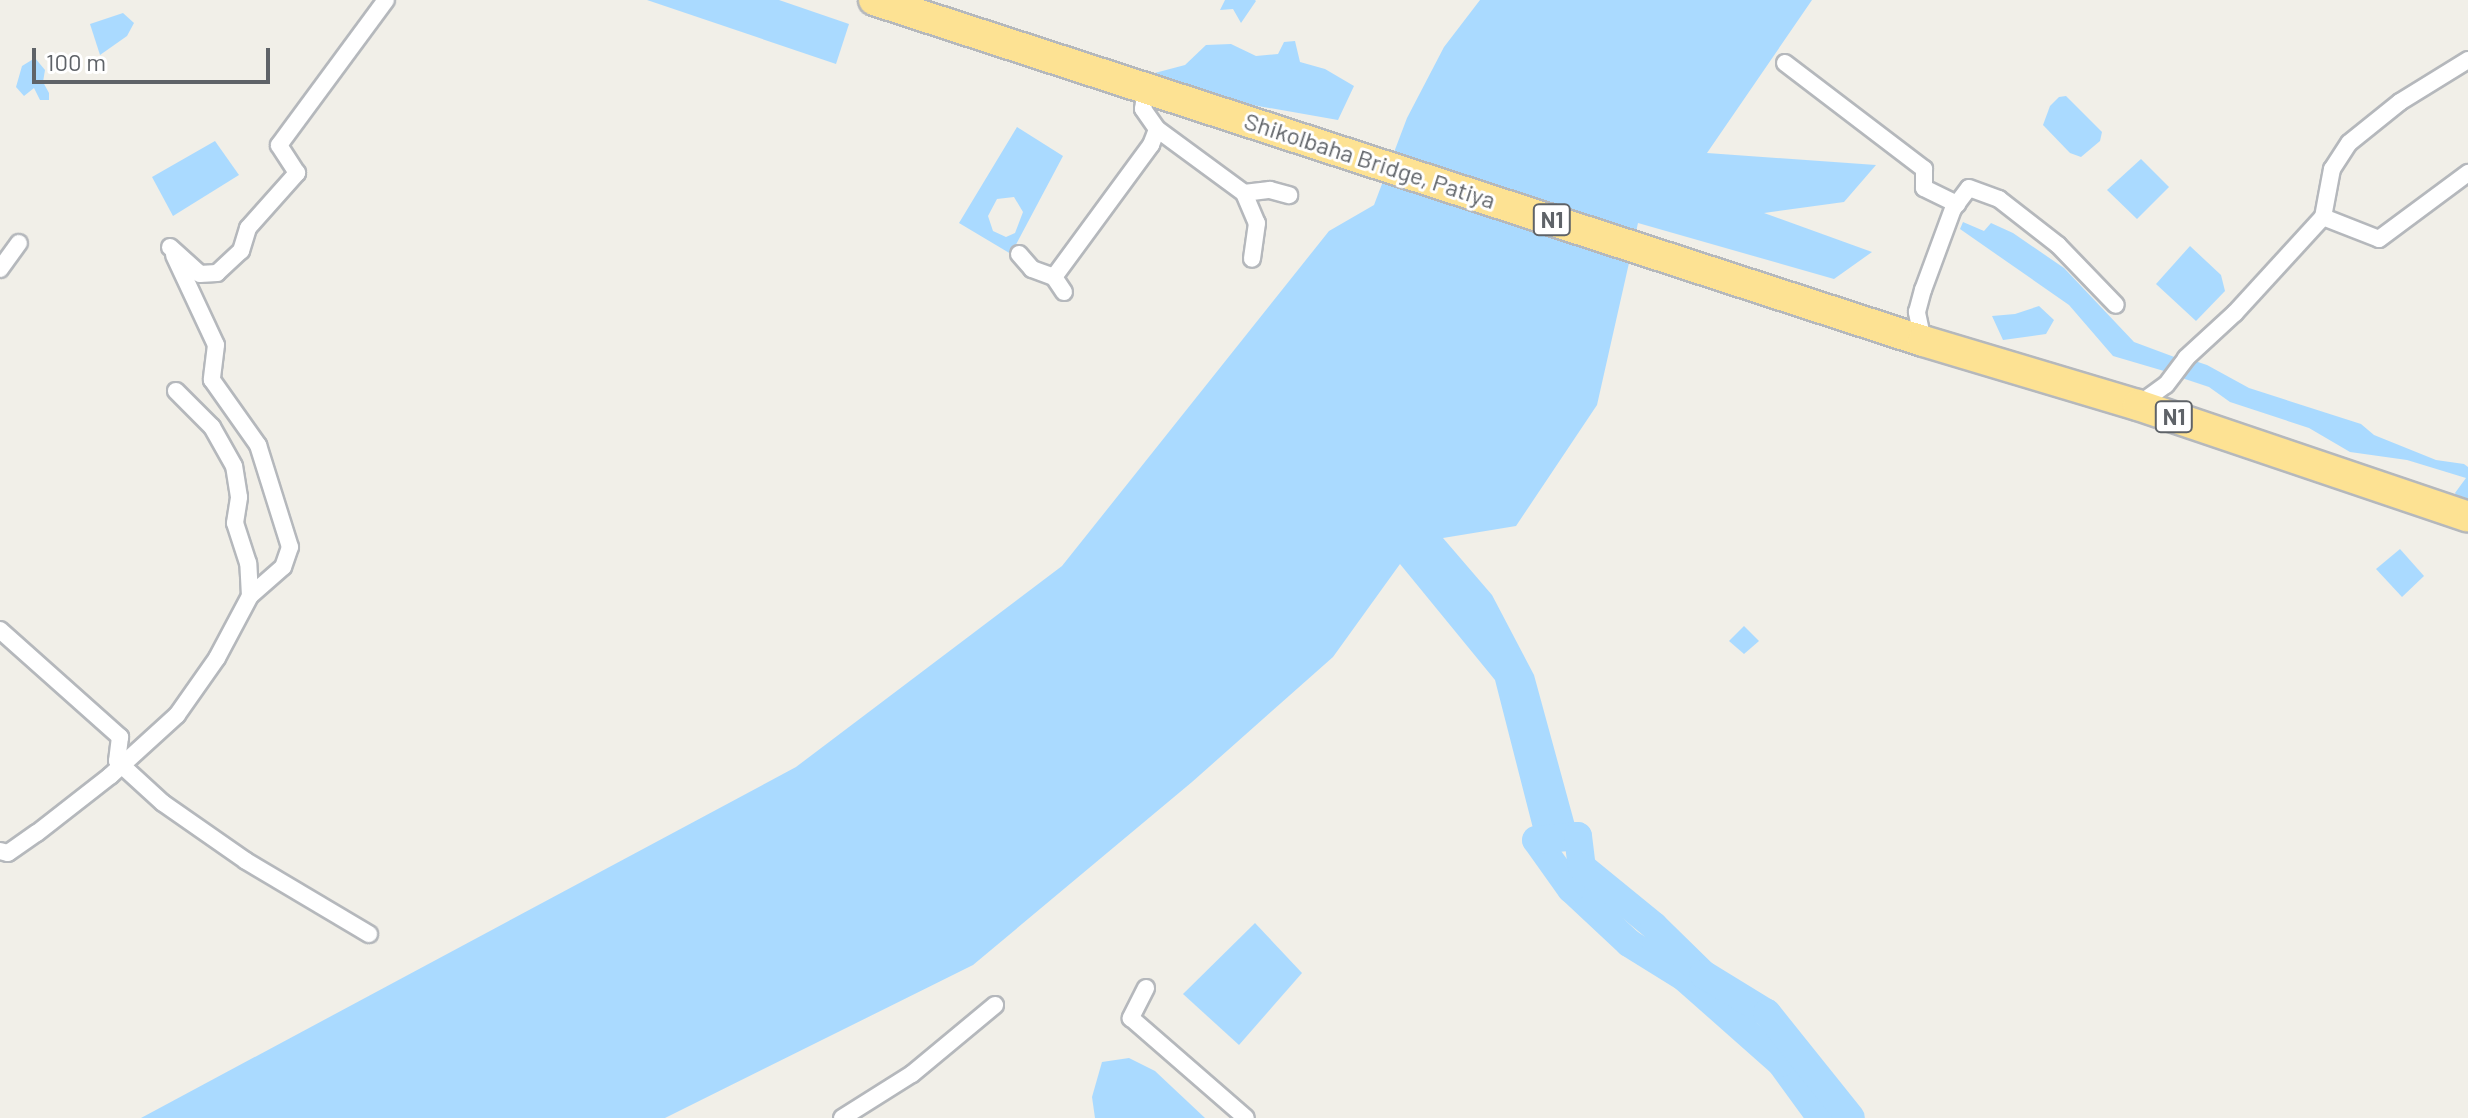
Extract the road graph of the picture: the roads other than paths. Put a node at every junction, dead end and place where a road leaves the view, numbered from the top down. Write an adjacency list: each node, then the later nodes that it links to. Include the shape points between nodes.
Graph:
1 (386, 0): 23 (street, via 279,145 297,173 248,228 241,251 217,273 200,274 170,247 216,345 212,380 258,445 290,547 283,567)
2 (874, 0): 5 (highway, N1)
3 (2468, 60): 11 (street, via 2387,111 2349,143 2332,169)
4 (1785, 63): 10 (street, via 1924,169 1924,188)
5 (1146, 88): 6 (street, via 1143,109); 19 (highway, Shikolbaha Bridge, Patiya / N1)
6 (1157, 129): 8 (street); 16 (street, via 1151,145)
7 (2468, 173): 11 (street, via 2379,239)
8 (1244, 193): 9 (street, via 1270,190); 14 (street, via 1257,223)
9 (1289, 195)
10 (1957, 204): 18 (street, via 1969,188 1999,199 2058,245); 19 (street, via 1917,312)
11 (2323, 217): 21 (street, via 2166,385)
12 (19, 243): 15 (street)
13 (1019, 254): 16 (street, via 1032,269)
14 (1252, 259)
15 (0, 269)
16 (1054, 277): 17 (street)
17 (1064, 292)
18 (2116, 305)
19 (1923, 341): 21 (highway, N1)
20 (176, 391): 23 (street, via 212,427 234,466 239,497 235,523 248,563)
21 (2138, 405): 22 (highway, N1)
22 (2468, 517)
23 (250, 596): 25 (street, via 217,658 177,715)
24 (0, 630): 25 (street, via 120,737 117,761)
25 (122, 766): 26 (street, via 37,833 8,853); 27 (street, via 163,803 246,861)
26 (0, 851)
27 (369, 934)
28 (1146, 988): 31 (street, via 1131,1018)
29 (995, 1005): 30 (street, via 912,1074)
30 (842, 1118)
31 (1246, 1118)

